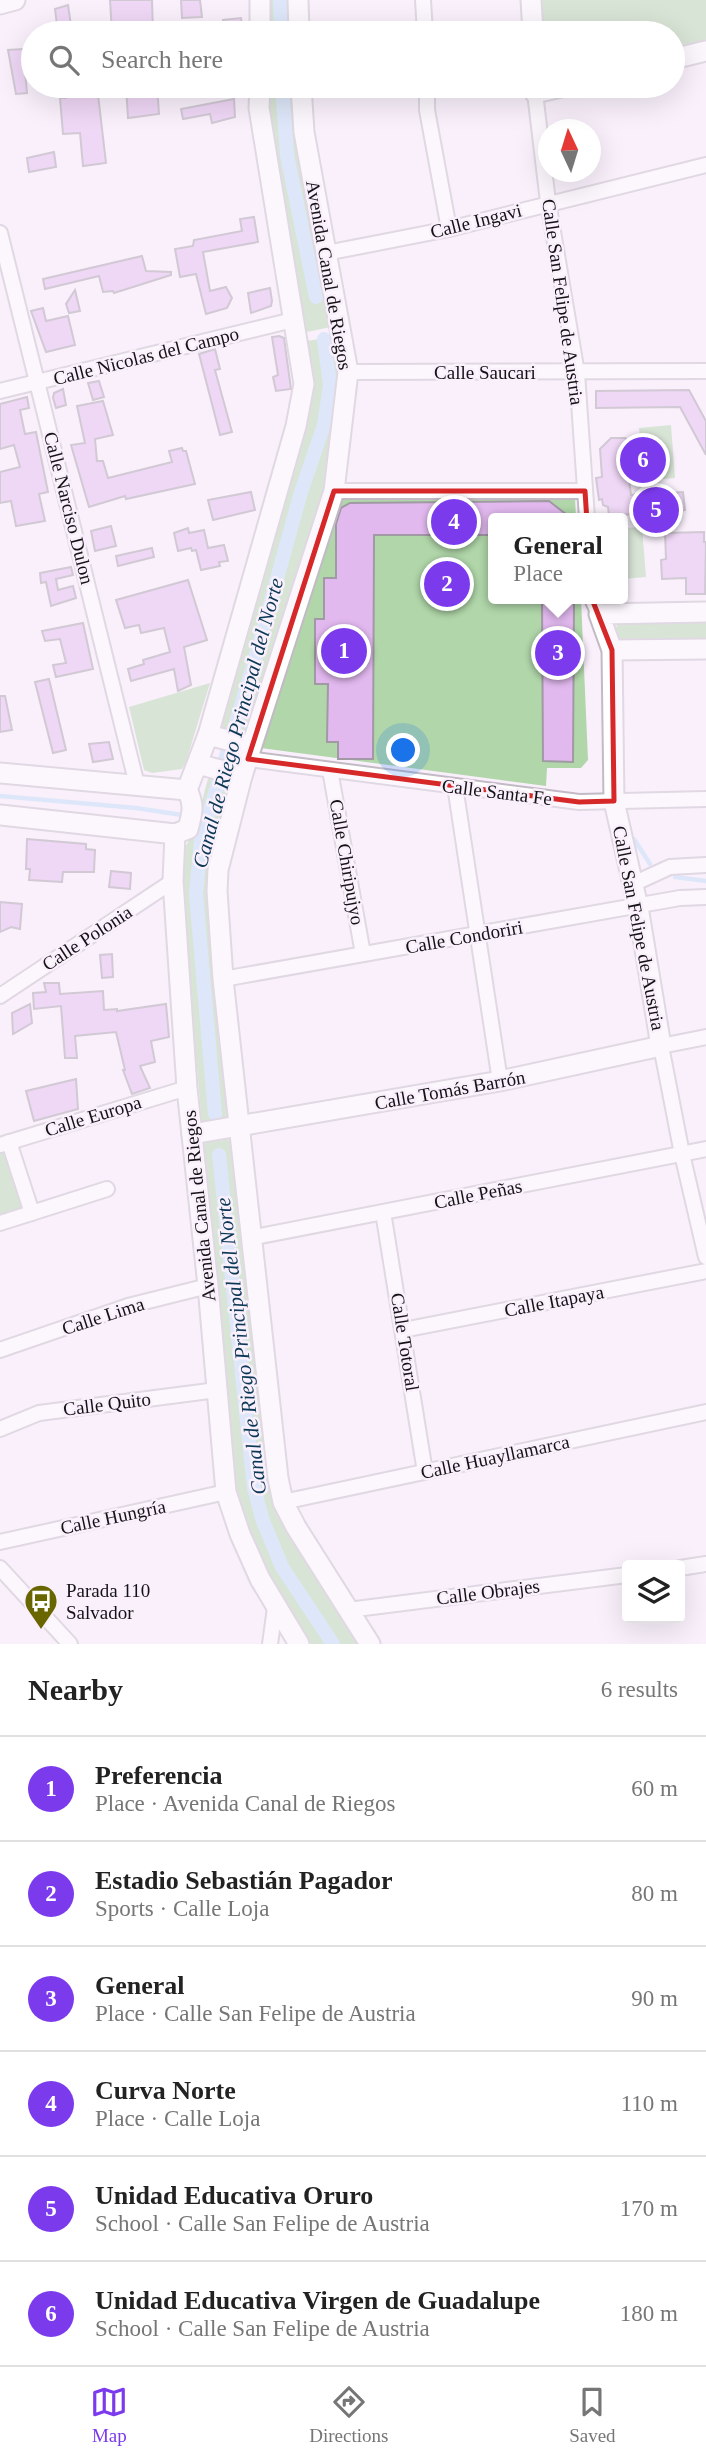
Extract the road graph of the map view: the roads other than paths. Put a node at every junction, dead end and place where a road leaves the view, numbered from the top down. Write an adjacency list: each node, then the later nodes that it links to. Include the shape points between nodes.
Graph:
1 (15, 0): 6 (street)
2 (260, 0): 7 (street)
3 (298, 0): 8 (street)
4 (423, 0): 9 (street)
5 (531, 0): 10 (street)
6 (0, 4)
7 (260, 21)
8 (299, 21)
9 (424, 21)
10 (532, 21)
11 (706, 51): 12 (street)
12 (685, 56)
13 (259, 98): 22 (street, Avenida Canal de Riegos)
14 (302, 98): 21 (street, Avenida Canal de Riegos)
15 (427, 98): 19 (street)
16 (536, 98): 18 (street, Calle San Felipe de Austria)
17 (706, 165): 18 (street, Calle Ingavi)
18 (548, 202): 19 (street, Calle Ingavi); 25 (street, Calle San Felipe de Austria)
19 (449, 229): 21 (street, Calle Ingavi)
20 (0, 233): 26 (street, Calle Narciso Dulon)
21 (326, 253): 24 (street, Avenida Canal de Riegos)
22 (293, 320): 26 (street, Calle Nicolas del Campo); 35 (street, Avenida Canal de Riegos, via 304,384 302,401)
23 (706, 371): 25 (street, Calle Saucari)
24 (348, 372): 25 (street, Calle Saucari); 28 (street, Avenida Canal de Riegos)
25 (577, 373): 29 (street, Calle San Felipe de Austria)
26 (38, 382): 27 (street, Calle Nicolas del Campo); 38 (street, Calle Narciso Dulon)
27 (0, 391)
28 (334, 491): 29 (street); 35 (street, Avenida Canal de Riegos)
29 (585, 491): 30 (street, Calle San Felipe de Austria)
30 (587, 513)
31 (595, 606): 32 (street); 34 (street, Calle San Felipe de Austria)
32 (706, 611)
33 (706, 649): 34 (street)
34 (612, 650): 42 (street, Calle San Felipe de Austria)
35 (228, 756): 36 (street, Calle Santa Fe); 40 (street, Avenida Canal de Riegos); 52 (street, Avenida Canal de Riegos, via 217,891)
36 (330, 770): 39 (street, Calle Santa Fe); 51 (street, Calle Chiripujyo)
37 (0, 773): 38 (street)
38 (137, 785): 40 (street)
39 (455, 786): 42 (street, Calle Santa Fe, via 579,802); 50 (street)
40 (187, 790): 44 (street, Avenida Canal de Riegos, via 193,811 188,829)
41 (706, 799): 42 (street, Calle Santa Fe)
42 (614, 801): 47 (street, Calle San Felipe de Austria)
43 (0, 816): 44 (street)
44 (175, 834): 46 (street, Avenida Canal de Riegos)
45 (706, 865): 47 (street, via 670,867)
46 (173, 881): 53 (street, Calle Polonia); 57 (street, Avenida Canal de Riegos)
47 (633, 884): 49 (street, Calle San Felipe de Austria)
48 (706, 897): 49 (street, Calle Condoriri)
49 (638, 906): 50 (street, Calle Condoriri); 55 (street, Calle San Felipe de Austria)
50 (477, 934): 51 (street, Calle Condoriri); 56 (street)
51 (363, 954): 52 (street, Calle Condoriri)
52 (223, 979): 58 (street, Avenida Canal de Riegos)
53 (0, 996)
54 (706, 1037): 55 (street, Calle Tomás Barrón)
55 (661, 1046): 56 (street, Calle Tomás Barrón); 62 (street, Calle San Felipe de Austria)
56 (500, 1082): 58 (street, Calle Tomás Barrón)
57 (187, 1088): 59 (street, Avenida Canal de Riegos); 60 (street, Calle Europa)
58 (238, 1127): 59 (street, Calle Tomás Barrón); 67 (street, Avenida Canal de Riegos)
59 (192, 1134): 70 (street, Avenida Canal de Riegos)
60 (4, 1144): 65 (street)
61 (706, 1149): 62 (street, Calle Peñas)
62 (682, 1154): 64 (street, Calle Peñas); 68 (street, Calle San Felipe de Austria)
63 (107, 1189): 65 (street)
64 (383, 1212): 67 (street, Calle Peñas); 71 (street, Calle Totoral)
65 (32, 1213): 66 (street)
66 (0, 1223)
67 (250, 1238): 78 (street, Avenida Canal de Riegos)
68 (706, 1257)
69 (706, 1271): 71 (street, Calle Itapaya)
70 (208, 1286): 72 (street, Calle Lima, via 128,1306); 73 (street, Avenida Canal de Riegos)
71 (403, 1330): 76 (street, Calle Totoral)
72 (0, 1350)
73 (217, 1390): 75 (street, Calle Quito, via 39,1413); 77 (street, Avenida Canal de Riegos)
74 (706, 1412): 76 (street, Calle Huayllamarca)
75 (0, 1429)
76 (425, 1472): 78 (street, Calle Huayllamarca)
77 (226, 1492): 79 (street, Calle Hungría); 84 (street, Avenida Canal de Riegos)
78 (283, 1502): 85 (street, Avenida Canal de Riegos)
79 (0, 1542)
80 (706, 1564): 81 (street)
81 (685, 1567)
82 (0, 1568): 86 (street)
83 (622, 1575): 85 (street, Calle Obrajes)
84 (275, 1608): 87 (street); 88 (street, Avenida Canal de Riegos)
85 (348, 1610): 89 (street, Avenida Canal de Riegos)
86 (66, 1643)
87 (270, 1644)
88 (299, 1644)
89 (370, 1644)

